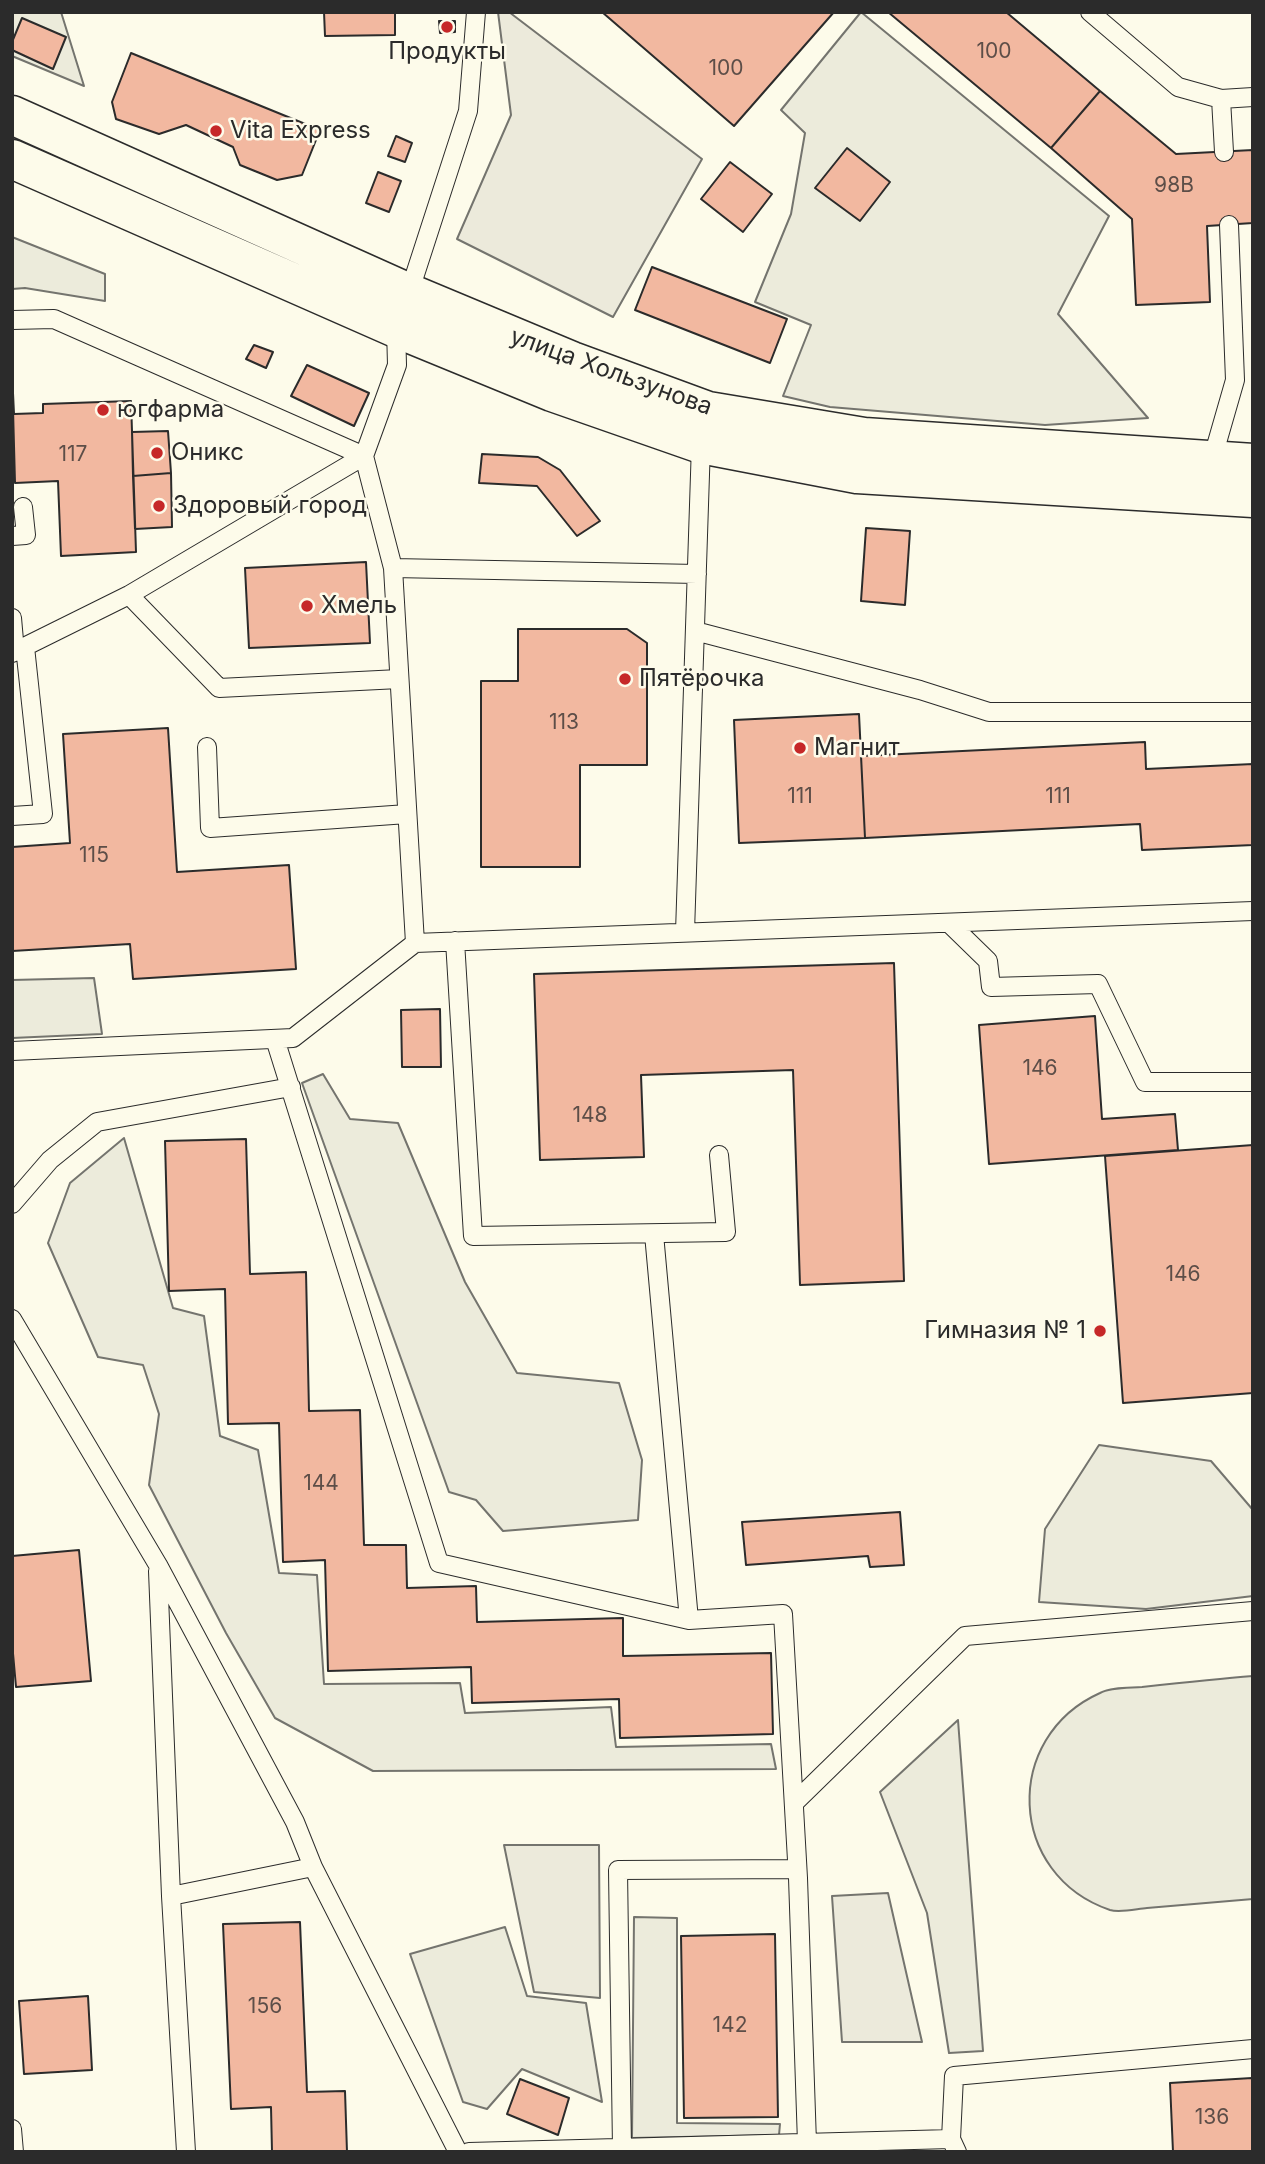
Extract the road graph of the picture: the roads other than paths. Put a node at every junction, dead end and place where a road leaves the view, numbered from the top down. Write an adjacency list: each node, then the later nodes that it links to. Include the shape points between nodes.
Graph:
1 (477, 12): 9 (lane, via 468,111)
2 (1090, 12): 4 (lane, via 1178,87)
3 (1253, 97): 4 (lane)
4 (1221, 99): 6 (lane)
5 (12, 115): 9 (main road, улица Хользунова)
6 (1224, 152)
7 (12, 159): 11 (main road, улица Хользунова)
8 (1229, 225): 14 (lane, via 1235,380)
9 (409, 293): 11 (main road); 14 (main road, улица Хользунова, via 708,411 863,437)
10 (12, 320): 13 (lane, via 54,319)
11 (396, 328): 12 (main road, улица Хользунова, via 552,392); 13 (lane, via 397,365)
12 (701, 444): 16 (main road, улица Хользунова, via 858,474); 20 (lane)
13 (364, 456): 19 (lane); 21 (lane)
14 (1212, 460): 15 (main road, улица Хользунова)
15 (1253, 463)
16 (1253, 498)
17 (23, 507): 18 (lane, via 26,535)
18 (12, 536)
19 (393, 568): 20 (lane); 25 (lane)
20 (697, 574): 23 (lane)
21 (129, 595): 24 (lane); 25 (lane, via 219,688)
22 (12, 618): 24 (lane)
23 (695, 631): 26 (lane, via 989,712); 32 (lane)
24 (17, 650): 29 (lane, via 43,814)
25 (399, 679): 28 (lane)
26 (1253, 712)
27 (207, 747): 28 (lane, via 210,828)
28 (407, 814): 34 (lane)
29 (12, 816)
30 (1253, 911): 31 (lane)
31 (948, 923): 32 (lane); 37 (lane, via 988,961 991,987 1098,984 1145,1082)
32 (685, 932): 33 (lane)
33 (455, 942): 34 (lane); 41 (lane, via 473,1236)
34 (415, 943): 35 (lane, via 293,1038)
35 (275, 1039): 36 (lane); 38 (lane)
36 (12, 1051)
37 (1253, 1082)
38 (290, 1087): 40 (lane, via 97,1122 50,1160); 46 (lane, via 439,1563)
39 (719, 1155): 41 (lane, via 726,1232)
40 (12, 1204)
41 (654, 1234): 46 (lane)
42 (12, 1319): 43 (lane)
43 (17, 1336): 44 (lane)
44 (158, 1565): 48 (lane, via 295,1822); 50 (lane)
45 (1253, 1611): 47 (lane, via 965,1636)
46 (690, 1620): 47 (lane, via 783,1614)
47 (794, 1804): 49 (lane)
48 (313, 1867): 50 (lane); 58 (lane)
49 (797, 1869): 53 (lane); 55 (lane, via 618,1870)
50 (172, 1896): 57 (lane)
51 (1253, 2049): 54 (lane, via 954,2076)
52 (12, 2129): 56 (lane)
53 (807, 2143): 54 (lane); 55 (lane)
54 (954, 2145)
55 (622, 2149): 59 (lane)
56 (13, 2152)
57 (186, 2152)
58 (458, 2152)
59 (469, 2152)

